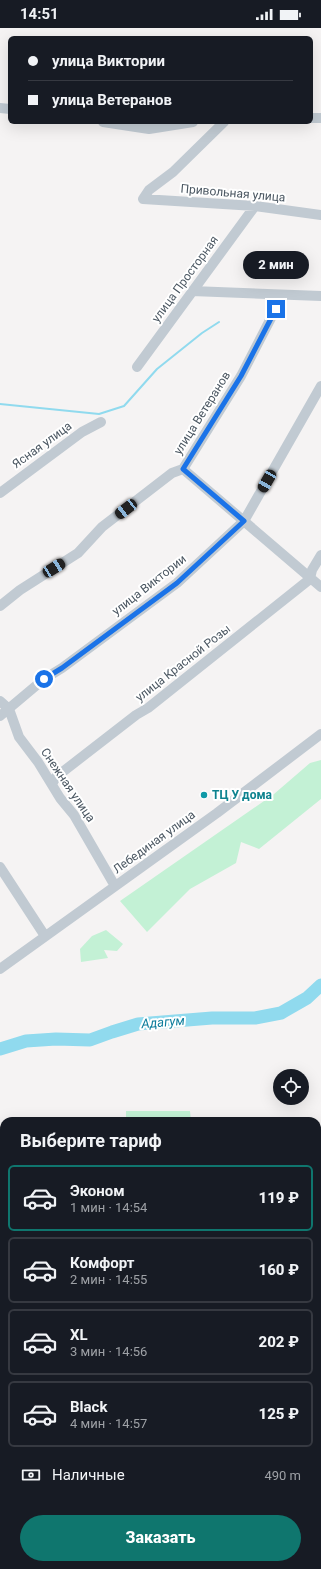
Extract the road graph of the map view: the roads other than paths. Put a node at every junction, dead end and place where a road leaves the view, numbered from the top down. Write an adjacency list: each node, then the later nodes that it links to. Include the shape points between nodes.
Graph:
1 (116, 124): 2 (street, via 148,129)
2 (180, 124)
3 (222, 124): 4 (street, Привольная улица, via 173,172 149,190 143,199)
4 (255, 206): 5 (street, Привольная улица); 6 (street, улица Просторная)
5 (321, 214)
6 (192, 290): 7 (street); 9 (street, улица Просторная)
7 (283, 296): 8 (street); 12 (street, улица Ветеранов, via 241,376)
8 (321, 296)
9 (137, 367)
10 (321, 386): 14 (street, улица Виктории)
11 (101, 422): 13 (street, Ясная улица, via 82,432)
12 (183, 469): 14 (street); 18 (street, улица Ветеранов, via 172,473 102,527 78,554 20,590)
13 (0, 493)
14 (244, 521): 16 (street); 20 (street, улица Виктории, via 177,583 44,679)
15 (321, 555): 16 (street, улица Красной Розы)
16 (310, 579): 17 (street); 23 (street, улица Красной Розы, via 148,708 136,714 56,777)
17 (321, 587)
18 (0, 606)
19 (0, 701): 20 (street, Снежная улица)
20 (9, 709): 21 (street, улица Виктории); 23 (street, Снежная улица, via 19,737)
21 (0, 716)
22 (321, 734): 25 (street, Лебединая улица)
23 (52, 784): 25 (street, Снежная улица, via 74,815)
24 (0, 867): 26 (street)
25 (115, 886): 26 (street, Лебединая улица)
26 (45, 936): 27 (street, Лебединая улица)
27 (0, 969)

